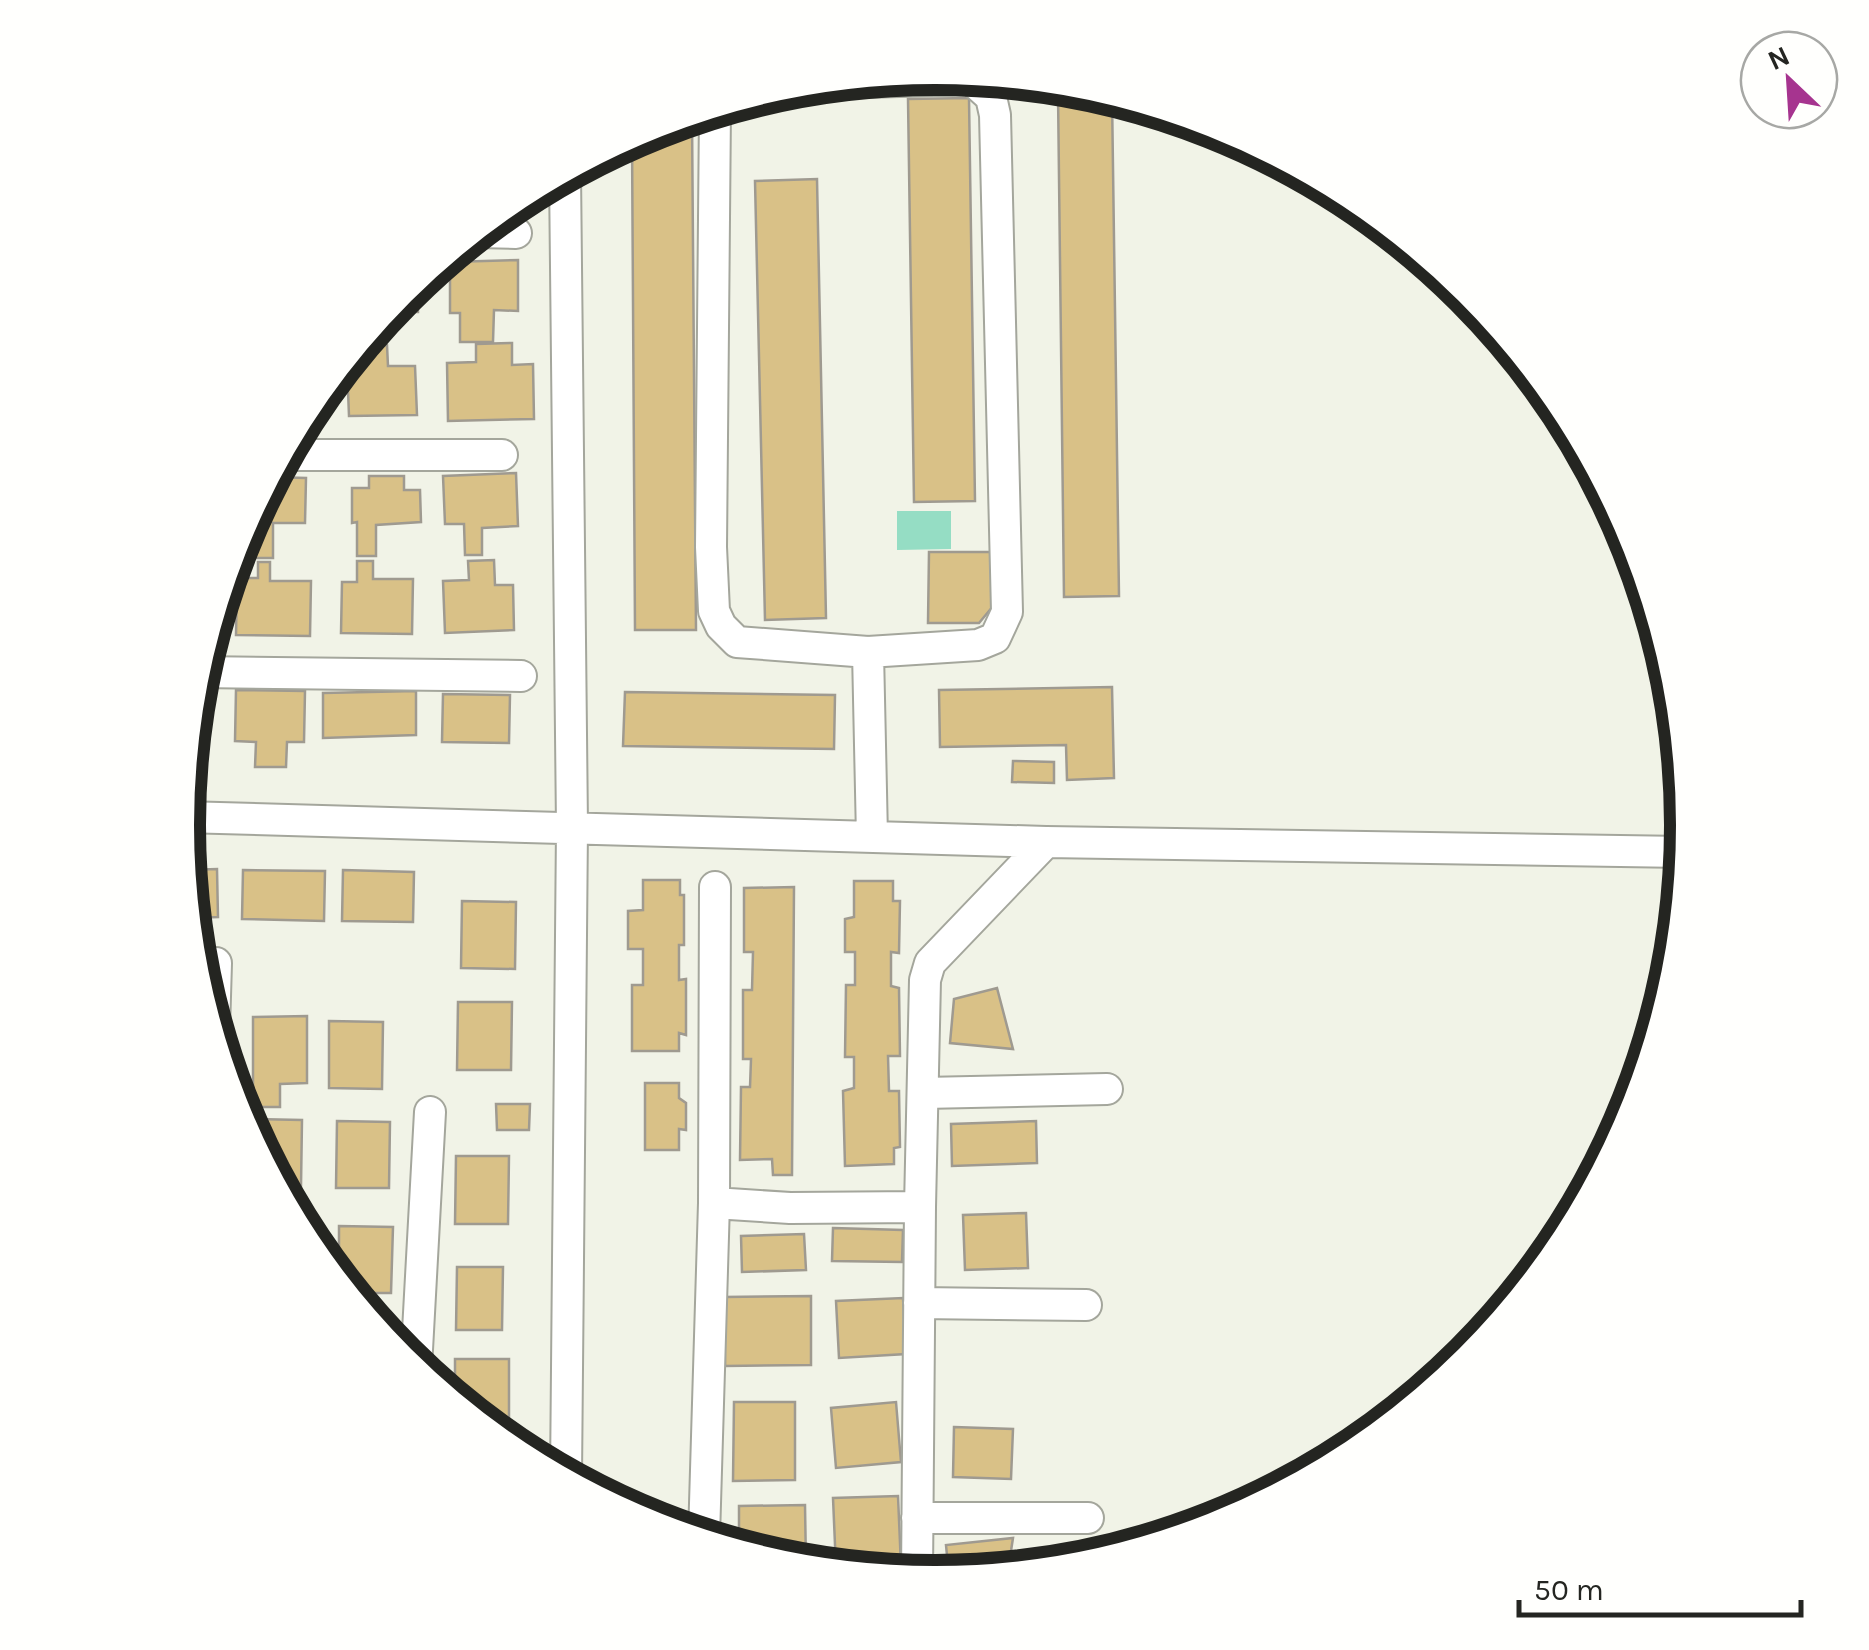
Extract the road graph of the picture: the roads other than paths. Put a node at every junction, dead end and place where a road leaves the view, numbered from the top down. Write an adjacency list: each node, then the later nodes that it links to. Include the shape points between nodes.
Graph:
1 (985, 92): 8 (street, via 995,116 1007,612 995,638 978,645)
2 (715, 124): 8 (street, via 714,611 737,642)
3 (565, 189): 12 (street)
4 (500, 233): 5 (street)
5 (516, 233)
6 (299, 455): 7 (street)
7 (502, 455)
8 (868, 652): 13 (street)
9 (216, 672): 10 (street)
10 (521, 676)
11 (199, 817): 12 (street)
12 (572, 827): 13 (street); 25 (street)
13 (872, 836): 14 (street)
14 (1046, 842): 15 (street); 18 (street, via 930,963)
15 (1669, 852)
16 (714, 886): 20 (street)
17 (1107, 1089): 18 (street)
18 (924, 1093): 21 (street)
19 (430, 1112): 24 (street)
20 (714, 1203): 21 (street); 28 (street)
21 (920, 1207): 22 (street)
22 (919, 1303): 23 (street); 26 (street)
23 (1086, 1305)
24 (417, 1347)
25 (566, 1461)
26 (917, 1518): 27 (street); 29 (street)
27 (1088, 1518)
28 (704, 1523)
29 (917, 1559)

